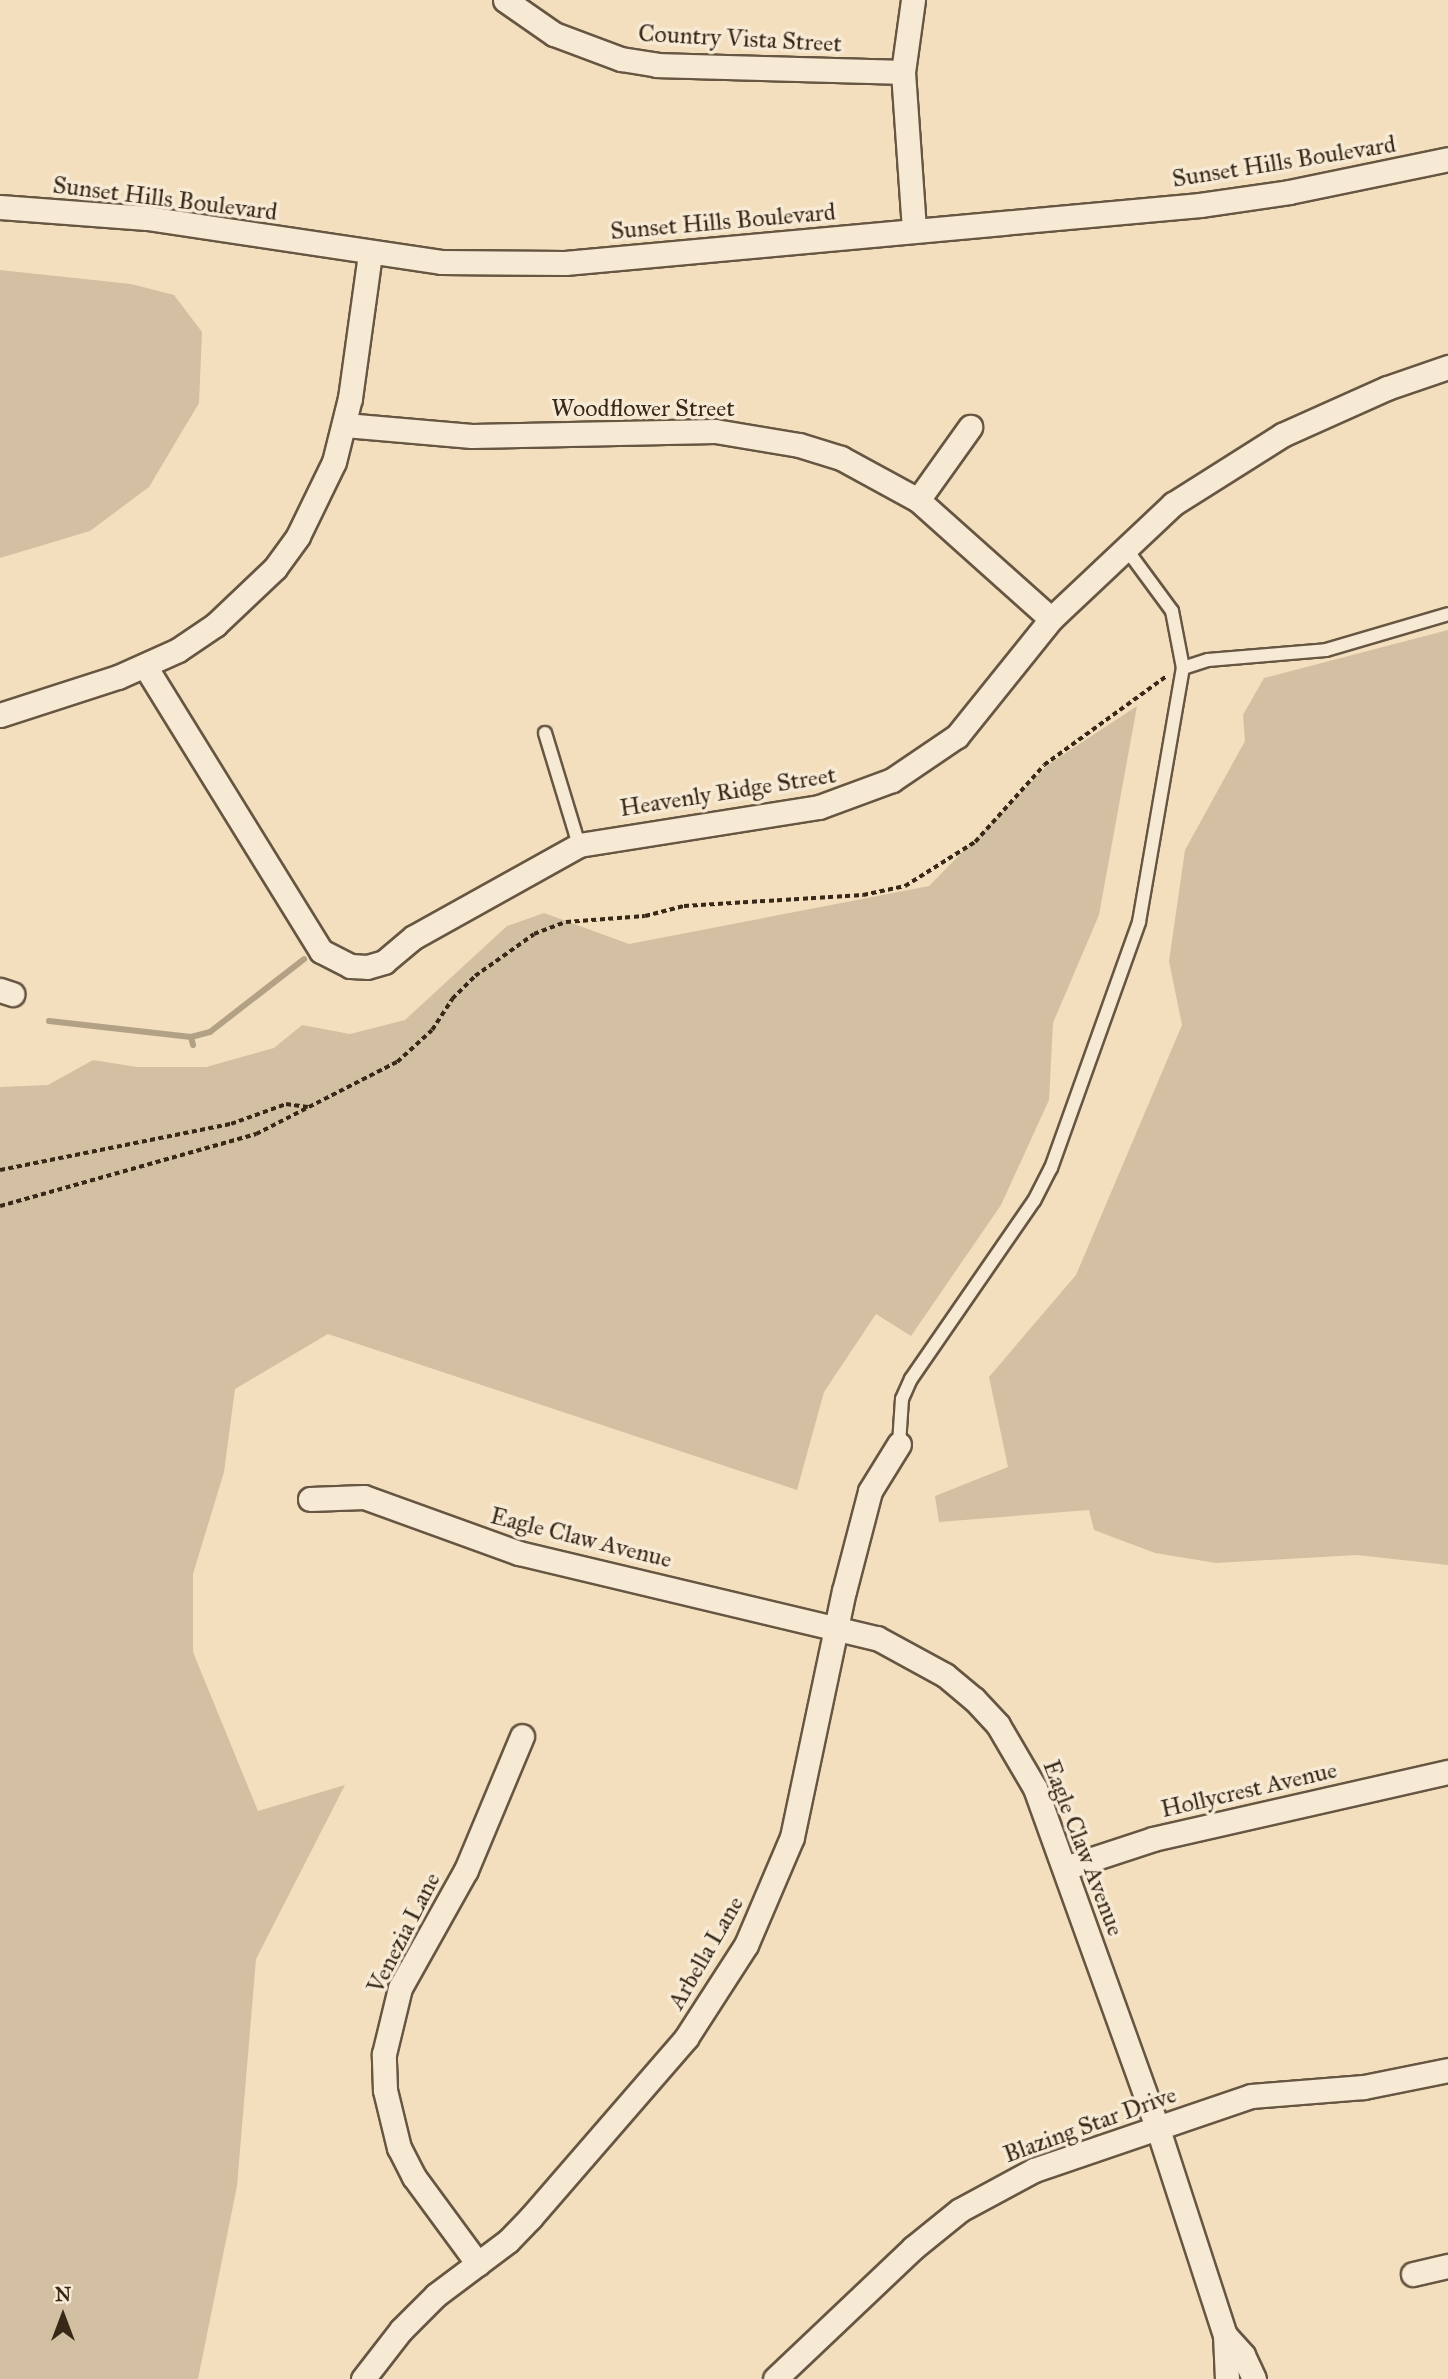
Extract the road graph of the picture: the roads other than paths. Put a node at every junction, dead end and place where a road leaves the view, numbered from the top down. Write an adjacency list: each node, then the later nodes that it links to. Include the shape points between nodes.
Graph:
1 (505, 0): 3 (street, Country Vista Street, via 554,34 621,59 657,65)
2 (913, 0): 3 (street)
3 (903, 72): 6 (street)
4 (1448, 159): 6 (street, Sunset Hills Boulevard, via 1200,205)
5 (0, 207): 7 (street, Sunset Hills Boulevard, via 147,218)
6 (914, 231): 7 (street, Sunset Hills Boulevard, via 565,263 441,262)
7 (370, 254): 9 (street)
8 (1448, 367): 12 (street, Heavenly Ridge Street, via 1387,388 1261,447 1173,503)
9 (345, 425): 11 (street, Woodflower Street, via 472,436 726,433 841,458); 15 (street, via 319,498 275,568 215,625)
10 (970, 427): 11 (street)
11 (918, 500): 14 (street, Woodflower Street)
12 (1124, 546): 14 (street, Heavenly Ridge Street); 16 (lane, via 1172,611)
13 (1448, 614): 16 (lane, via 1326,650 1208,660)
14 (1051, 619): 19 (street, Heavenly Ridge Street, via 977,716 928,759 892,780 819,807)
15 (145, 666): 17 (street); 19 (street, Heavenly Ridge Street, via 304,918 311,937 334,961 367,967 384,962 414,937)
16 (1183, 668): 20 (lane, via 1139,922 1061,1143 1034,1202 911,1379 902,1399)
17 (0, 715)
18 (545, 733): 19 (lane)
19 (579, 845)
20 (899, 1444): 22 (street, Arbella Lane, via 870,1491)
21 (310, 1499): 22 (street, Eagle Claw Avenue, via 364,1497 519,1553)
22 (836, 1626): 25 (street, Eagle Claw Avenue, via 911,1653 974,1699 1019,1756); 28 (street, Arbella Lane, via 792,1837 746,1945 686,2038 531,2217)
23 (522, 1736): 28 (street, Venezia Lane, via 466,1870 400,1988 384,2054 384,2090 399,2148 414,2177)
24 (1448, 1772): 25 (street, Hollycrest Avenue, via 1153,1839)
25 (1065, 1868): 27 (street, Eagle Claw Avenue)
26 (1448, 2070): 27 (street, Blazing Star Drive, via 1364,2087 1251,2096)
27 (1157, 2126): 31 (street, Eagle Claw Avenue); 33 (street, Blazing Star Drive, via 1034,2170 960,2210 913,2248)
28 (478, 2264): 32 (street, Arbella Lane, via 401,2330)
29 (1448, 2266): 30 (street)
30 (1413, 2274)
31 (1225, 2335): 34 (street, Eagle Claw Avenue); 35 (street, Eagle Claw Avenue, via 1243,2355)
32 (363, 2379)
33 (775, 2379)
34 (1227, 2379)
35 (1254, 2379)

